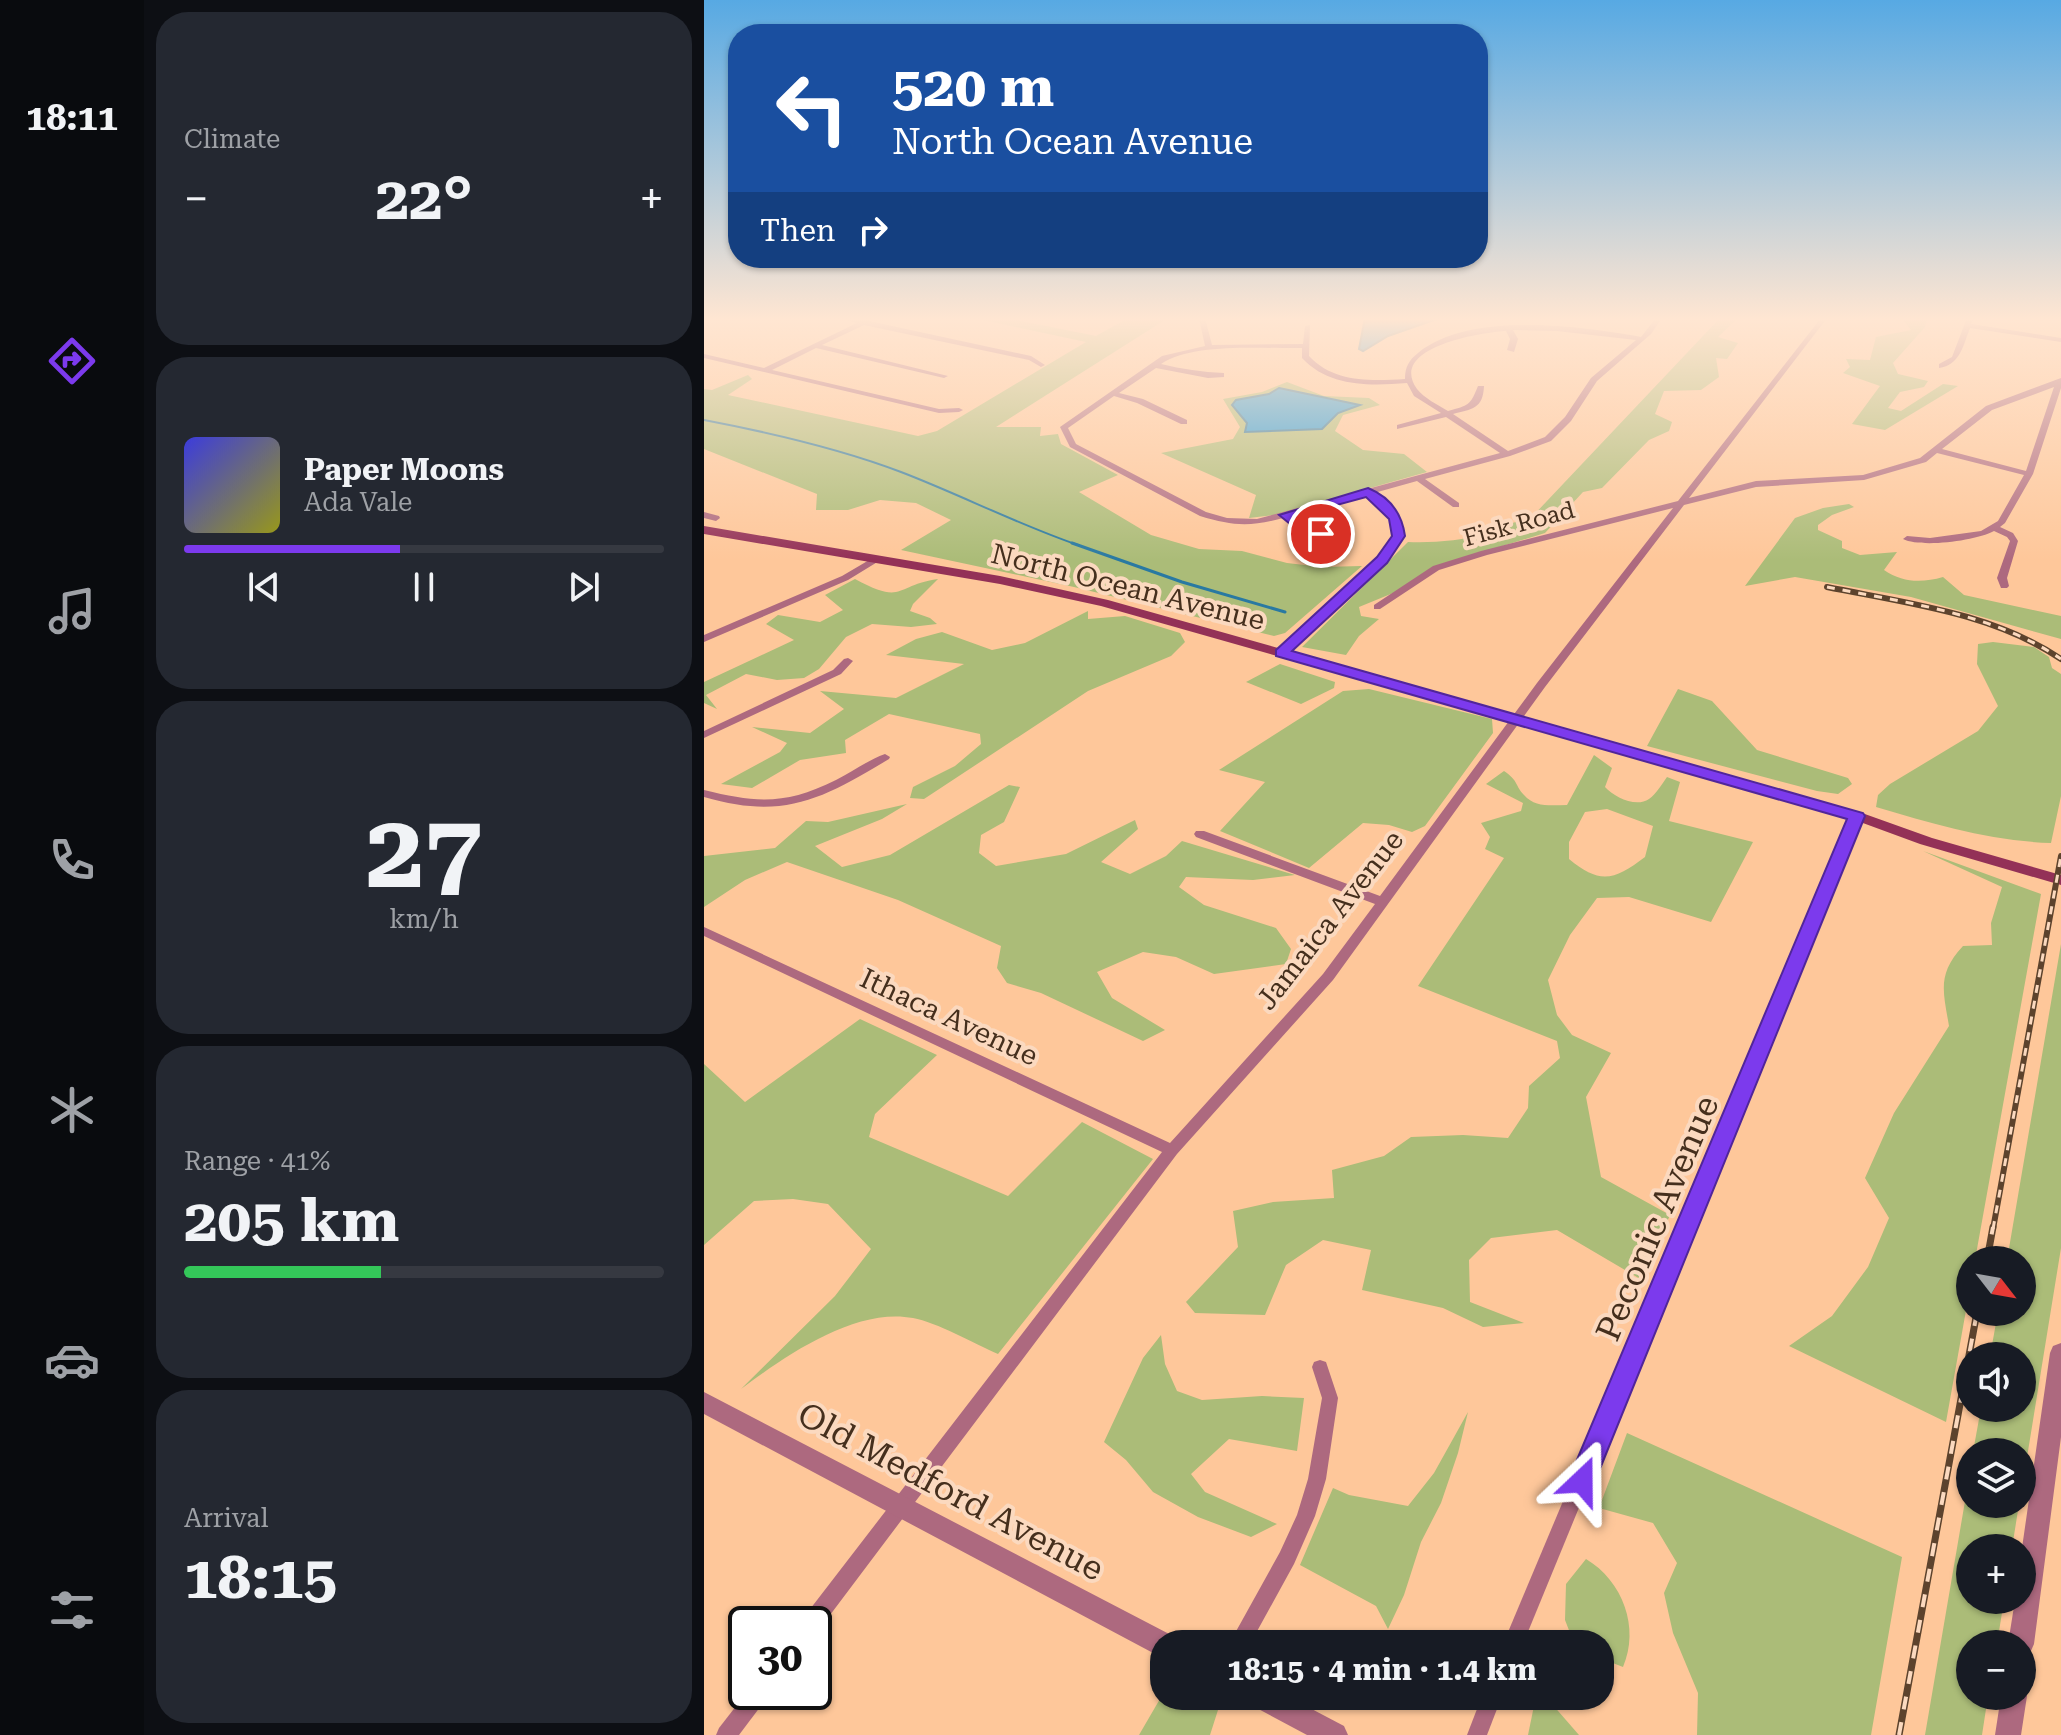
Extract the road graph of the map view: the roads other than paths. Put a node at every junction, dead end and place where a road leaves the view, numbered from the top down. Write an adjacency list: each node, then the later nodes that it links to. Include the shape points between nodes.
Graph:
1 (886, 399): 10 (street)
2 (1104, 399): 22 (street, via 1064,427 1073,445 1203,514 1257,522)
3 (1133, 399): 12 (street)
4 (1424, 399): 11 (street)
5 (1478, 399): 11 (street)
6 (1581, 399): 15 (street, via 1557,433)
7 (1762, 399): 19 (street, Jamaica Avenue)
8 (2011, 399): 14 (street, Fisk Road, via 1989,408)
9 (2053, 399): 16 (street)
10 (959, 410)
11 (1447, 415): 13 (street); 15 (street)
12 (1184, 422)
13 (1400, 427)
14 (1936, 450): 16 (street); 19 (street, Fisk Road, via 1923,460 1864,477 1756,484)
15 (1507, 454): 17 (street)
16 (2029, 474): 24 (street)
17 (1418, 478): 18 (street); 20 (street)
18 (1368, 492): 22 (street); 32 (street, via 1396,518 1399,536 1394,546)
19 (1682, 502): 30 (street, Fisk Road, via 1436,568); 34 (street, Jamaica Avenue)
20 (1456, 505)
21 (704, 515): 23 (street)
22 (1285, 515): 26 (street)
23 (716, 518)
24 (1995, 528): 27 (street, via 1930,541); 29 (street, via 2014,541)
25 (704, 530): 28 (main road, North Ocean Avenue)
26 (1321, 534)
27 (1907, 539)
28 (876, 559): 31 (street, via 845,578); 32 (main road, North Ocean Avenue, via 1052,591)
29 (2004, 586)
30 (1377, 607)
31 (704, 639)
32 (1281, 653): 34 (main road, North Ocean Avenue)
33 (848, 661): 35 (street, via 837,672)
34 (1517, 720): 38 (main road, North Ocean Avenue); 42 (street, Jamaica Avenue)
35 (704, 735)
36 (885, 757): 37 (street, via 820,794 783,804 742,804)
37 (704, 793)
38 (1857, 816): 40 (main road, North Ocean Avenue); 41 (main road, North Ocean Avenue); 51 (street, Peconic Avenue)
39 (1200, 834): 42 (street)
40 (2061, 868)
41 (2061, 880)
42 (1383, 902): 44 (street, Jamaica Avenue, via 1328,977)
43 (704, 931): 44 (street, Ithaca Avenue)
44 (1172, 1150): 48 (street, Jamaica Avenue)
45 (2061, 1353): 52 (street)
46 (1320, 1367): 50 (street, via 1330,1398 1317,1479 1287,1558)
47 (704, 1402): 48 (street, Old Medford Avenue)
48 (902, 1505): 49 (street, Jamaica Avenue); 53 (street, Old Medford Avenue)
49 (825, 1606)
50 (1247, 1630)
51 (1519, 1630)
52 (2023, 1630)
53 (1150, 1638)
54 (745, 1710): 58 (street)
55 (1287, 1710): 59 (street)
56 (1487, 1710): 60 (street)
57 (2012, 1710): 61 (street)
58 (726, 1735)
59 (1335, 1735)
60 (1477, 1735)
61 (2008, 1735)

